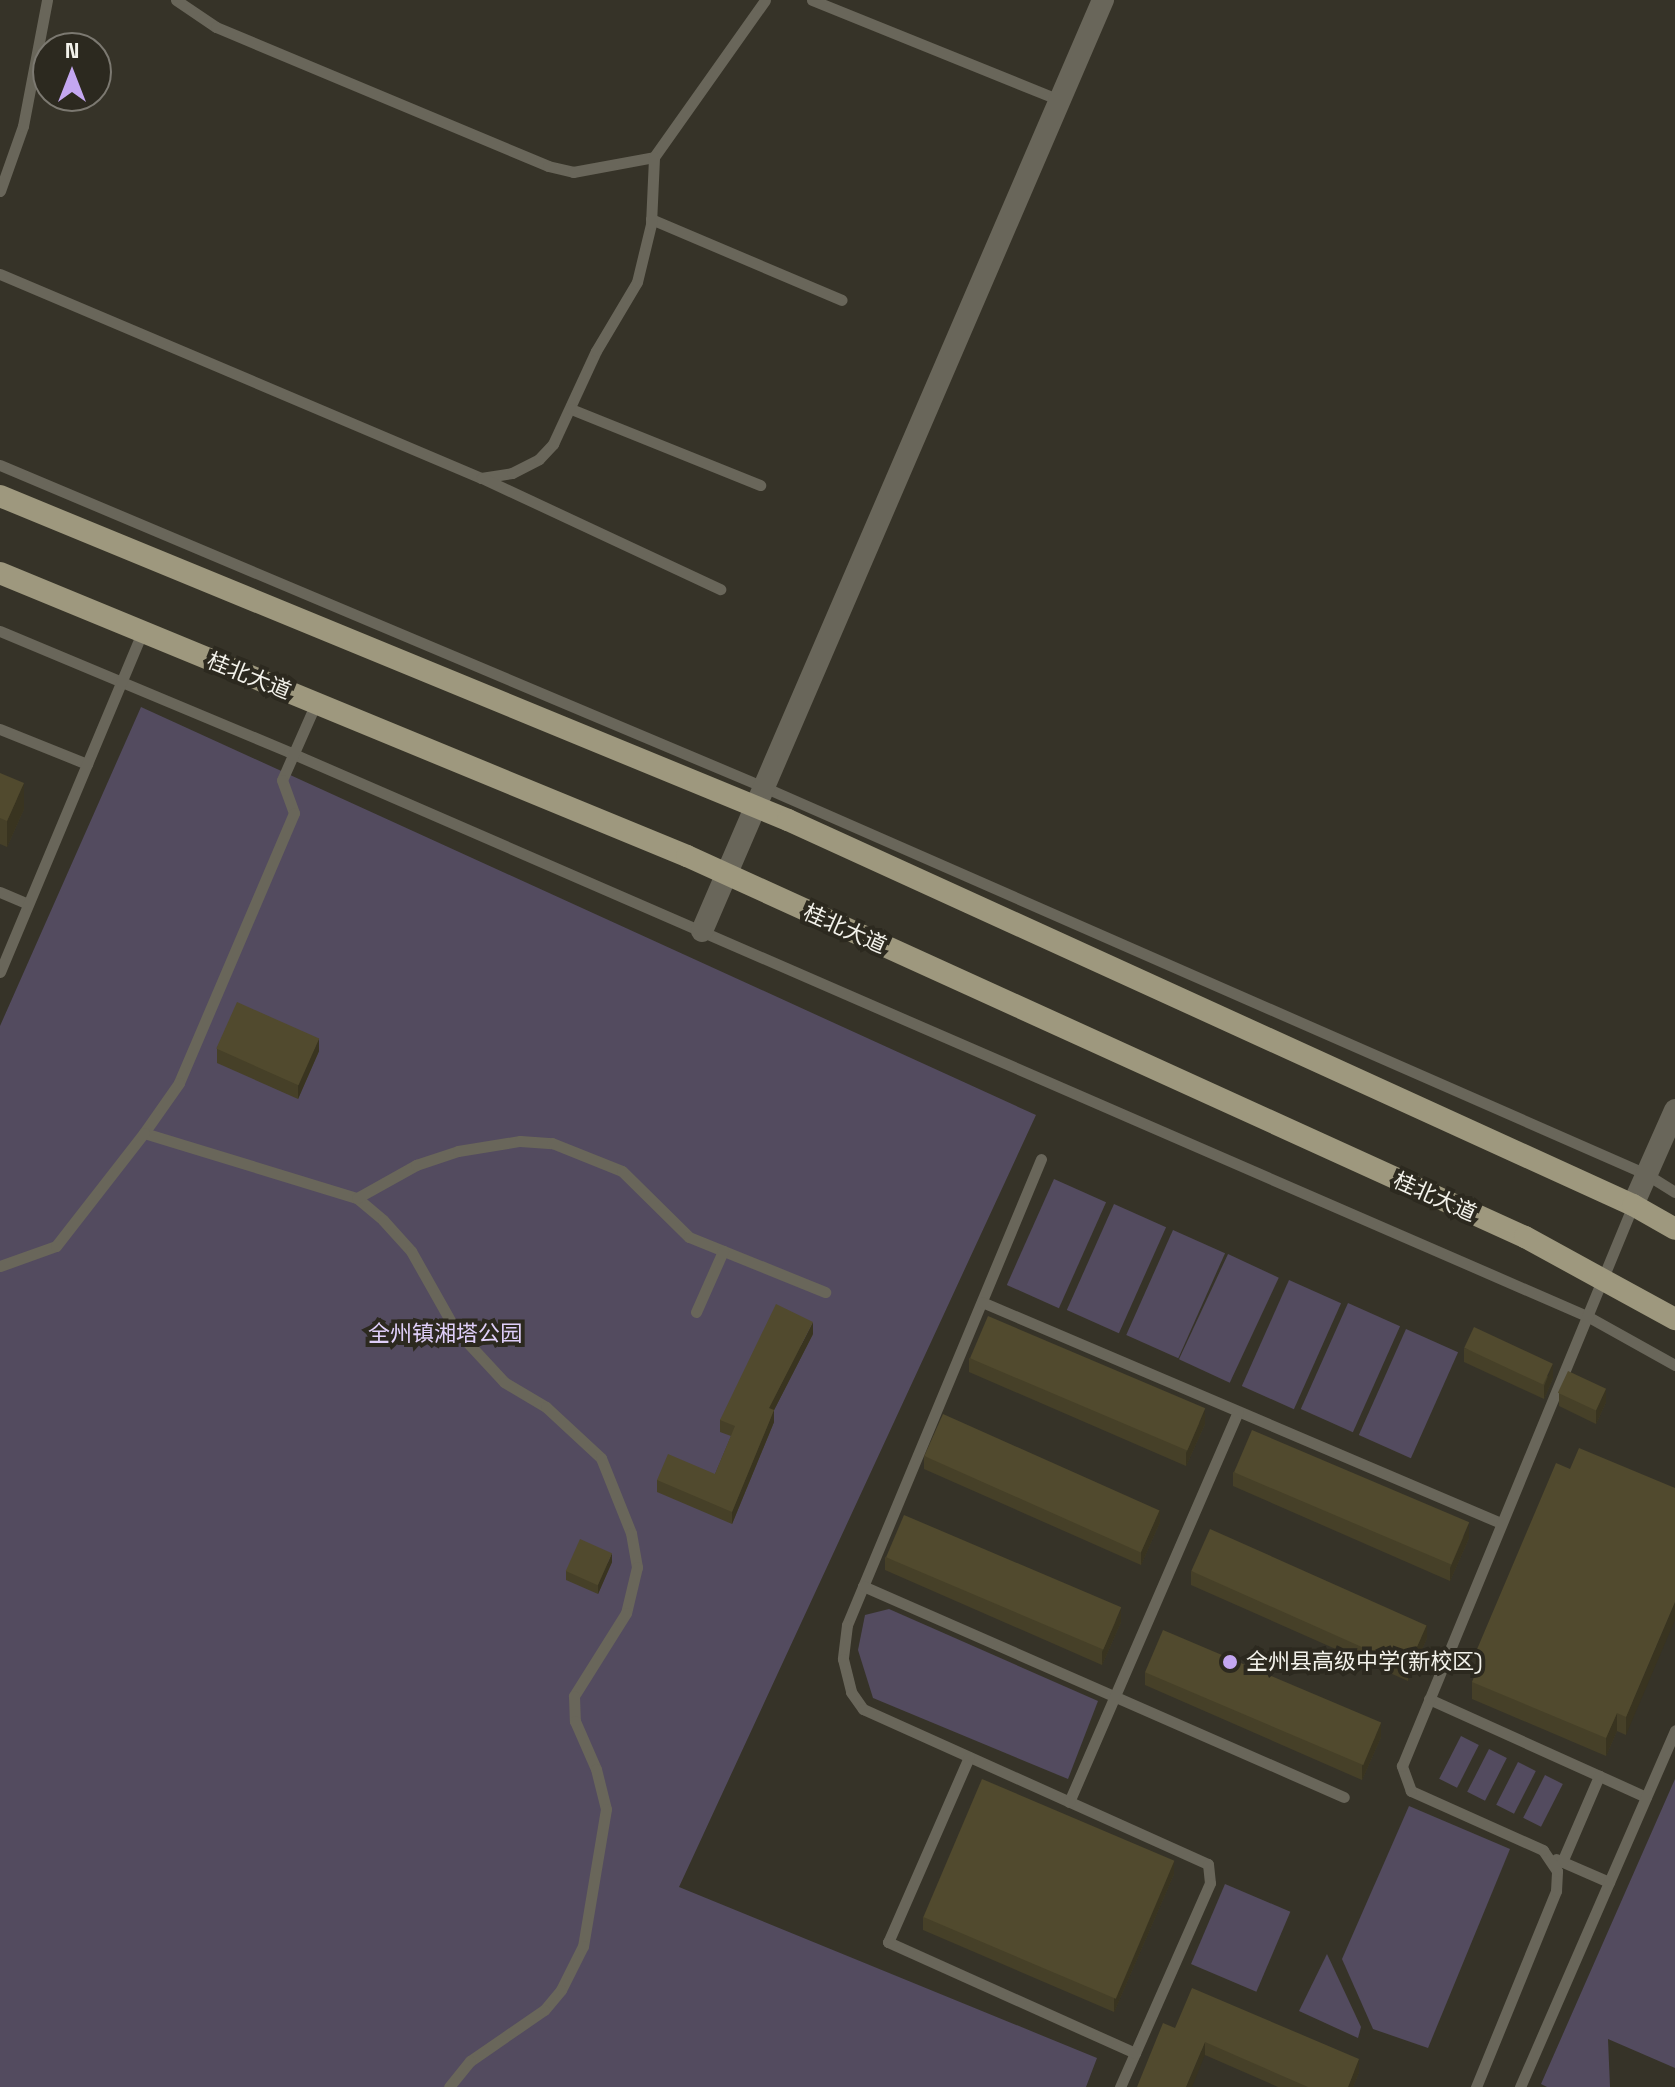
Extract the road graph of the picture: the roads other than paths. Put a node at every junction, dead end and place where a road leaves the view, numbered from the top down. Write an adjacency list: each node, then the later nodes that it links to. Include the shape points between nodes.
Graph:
1 (47, 0): 8 (lane, via 23,126)
2 (176, 0): 7 (lane, via 216,27 560,170 599,171)
3 (765, 0): 7 (lane)
4 (812, 0): 6 (lane)
5 (1103, 0): 6 (street)
6 (1060, 100): 26 (street)
7 (654, 157): 9 (lane)
8 (0, 191)
9 (651, 219): 11 (lane); 12 (lane, via 637,282 596,351)
10 (0, 274): 14 (lane)
11 (842, 300)
12 (571, 409): 14 (lane, via 539,459 512,473); 15 (lane)
13 (0, 465): 26 (lane)
14 (481, 478): 18 (lane)
15 (760, 485)
16 (0, 496): 26 (main road)
17 (0, 573): 20 (main road, 桂北大道)
18 (720, 589)
19 (0, 631): 21 (lane)
20 (142, 632): 21 (lane); 22 (main road, 桂北大道)
21 (120, 684): 24 (lane); 25 (lane)
22 (316, 703): 24 (lane); 27 (main road, 桂北大道)
23 (0, 729): 25 (lane)
24 (293, 754): 30 (lane); 33 (lane, via 282,780 294,813 179,1083)
25 (87, 764): 29 (lane)
26 (761, 798): 27 (street); 35 (lane); 38 (main road)
27 (727, 875): 30 (street); 42 (main road, 桂北大道, via 1525,1237)
28 (0, 892): 29 (lane)
29 (28, 904): 31 (lane)
30 (702, 931): 46 (lane)
31 (0, 972)
32 (1675, 1110): 35 (street)
33 (144, 1133): 37 (lane); 41 (lane, via 56,1246)
34 (1041, 1159): 44 (lane)
35 (1646, 1174): 36 (lane); 38 (street)
36 (1675, 1192)
37 (357, 1198): 40 (lane, via 416,1165 458,1151 520,1141 552,1143 622,1171 689,1237); 63 (lane, via 411,1251 455,1329 504,1382 546,1407 601,1458 631,1533 637,1567 626,1613 574,1696 575,1721 606,1809 583,1946 561,1990 544,2010 470,2061)
38 (1633, 1205): 39 (main road); 42 (lane)
39 (1675, 1229)
40 (723, 1251): 43 (lane); 45 (lane)
41 (0, 1266)
42 (1602, 1279): 46 (lane); 47 (main road, 桂北大道)
43 (825, 1292)
44 (982, 1302): 49 (lane); 51 (lane)
45 (696, 1312)
46 (1587, 1316): 48 (lane); 50 (lane)
47 (1675, 1319)
48 (1675, 1365)
49 (1238, 1412): 50 (lane); 52 (lane)
50 (1501, 1523): 53 (lane)
51 (863, 1586): 52 (lane); 55 (lane, via 842,1638 846,1678 858,1704)
52 (1115, 1697): 57 (lane); 59 (lane)
53 (1429, 1699): 56 (lane); 60 (lane, via 1402,1766 1407,1786)
54 (1675, 1730): 58 (lane)
55 (969, 1757): 59 (lane); 62 (lane, via 888,1942)
56 (1599, 1776): 58 (lane); 60 (lane)
57 (1344, 1797)
58 (1646, 1797): 61 (lane)
59 (1069, 1802): 62 (lane, via 1208,1864 1210,1872)
60 (1557, 1859): 61 (lane); 65 (lane, via 1556,1891)
61 (1609, 1882): 66 (lane)
62 (1135, 2053): 64 (lane)
63 (449, 2087)
64 (1120, 2087)
65 (1476, 2087)
66 (1520, 2087)

